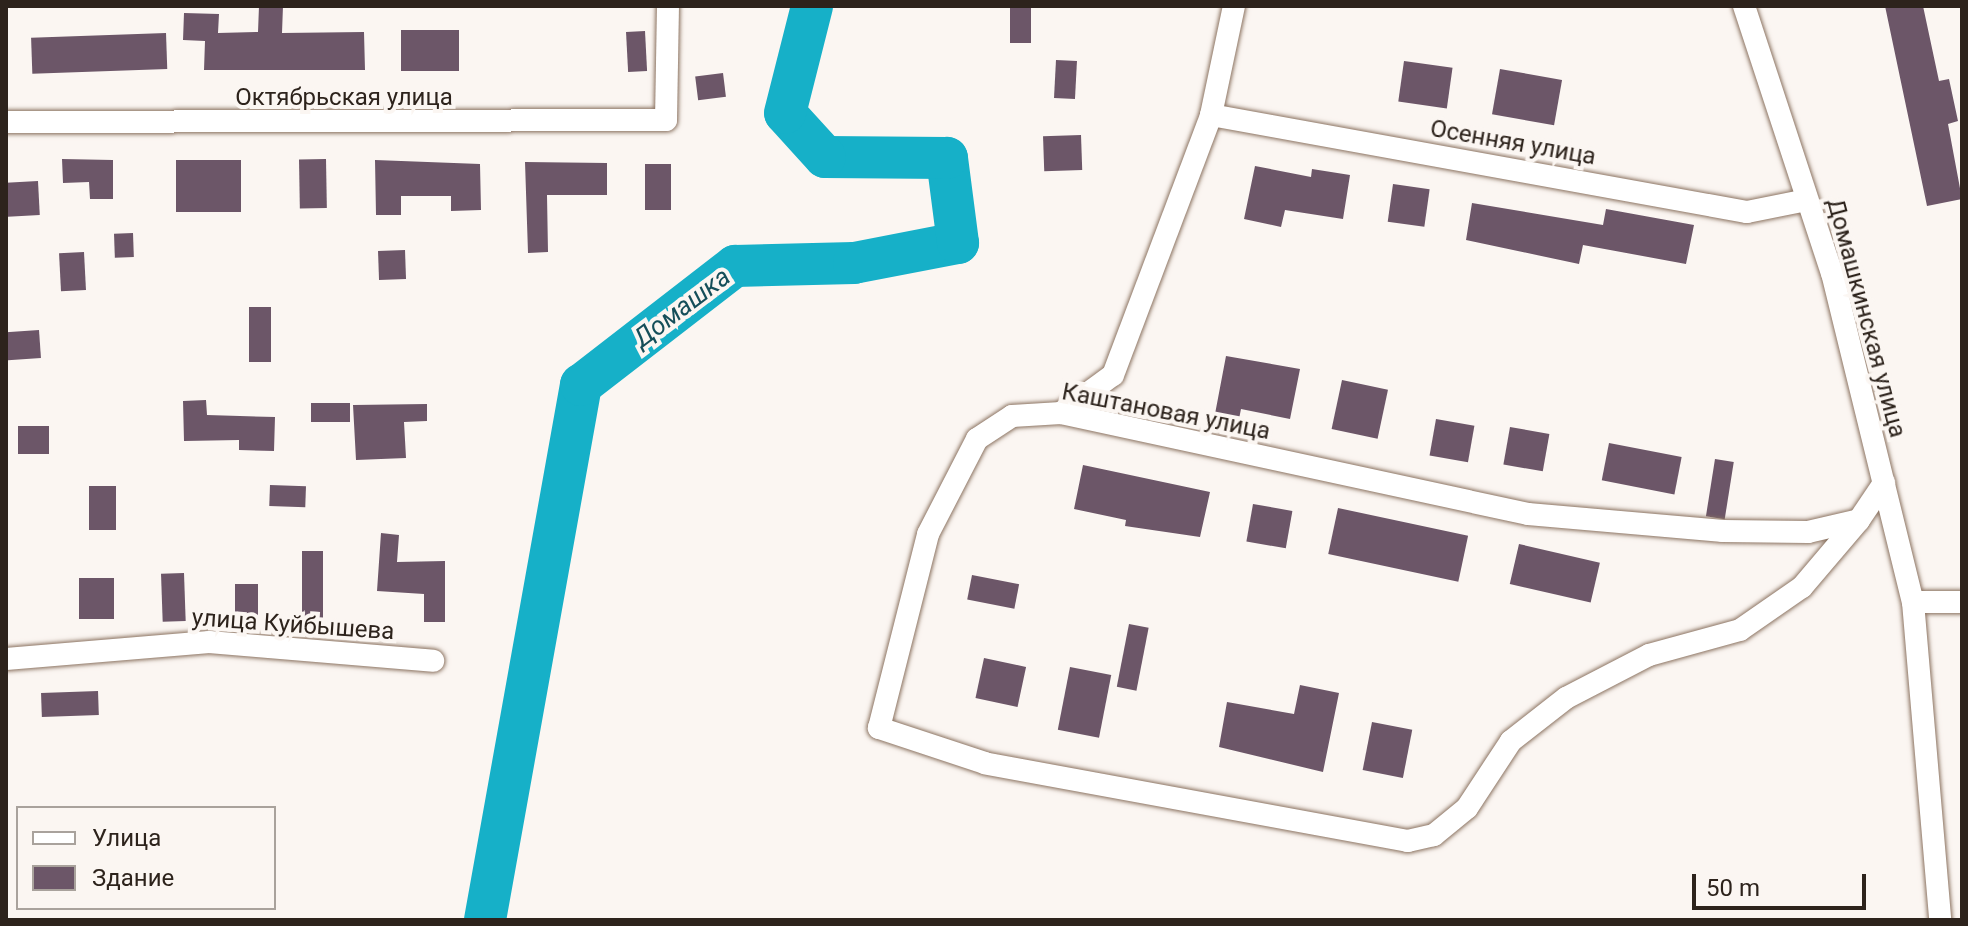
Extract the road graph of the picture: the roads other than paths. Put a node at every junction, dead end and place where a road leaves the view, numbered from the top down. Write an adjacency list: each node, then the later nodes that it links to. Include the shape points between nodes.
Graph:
1 (668, 6): 5 (street, Октябрьская улица, via 666,120)
2 (1234, 6): 4 (street)
3 (1744, 6): 6 (street, Домашкинская улица)
4 (1211, 115): 6 (street, Осенняя улица, via 1747,212); 7 (street, via 1113,375)
5 (6, 122)
6 (1807, 200): 8 (street, Домашкинская улица)
7 (1061, 413): 9 (street, Каштановая улица, via 1528,514 1751,531 1808,532); 9 (street, Каштановая улица, via 1012,416 977,439 928,534 879,728 985,763 1408,841 1434,835 1467,808 1511,741 1566,698 1649,655 1740,630 1802,587)
8 (1884, 483): 9 (street); 10 (street, Домашкинская улица)
9 (1859, 520)
10 (1913, 602): 11 (street); 14 (street, Домашкинская улица)
11 (1962, 602)
12 (6, 659): 13 (street, улица Куйбышева, via 209,642)
13 (433, 661)
14 (1940, 920)

